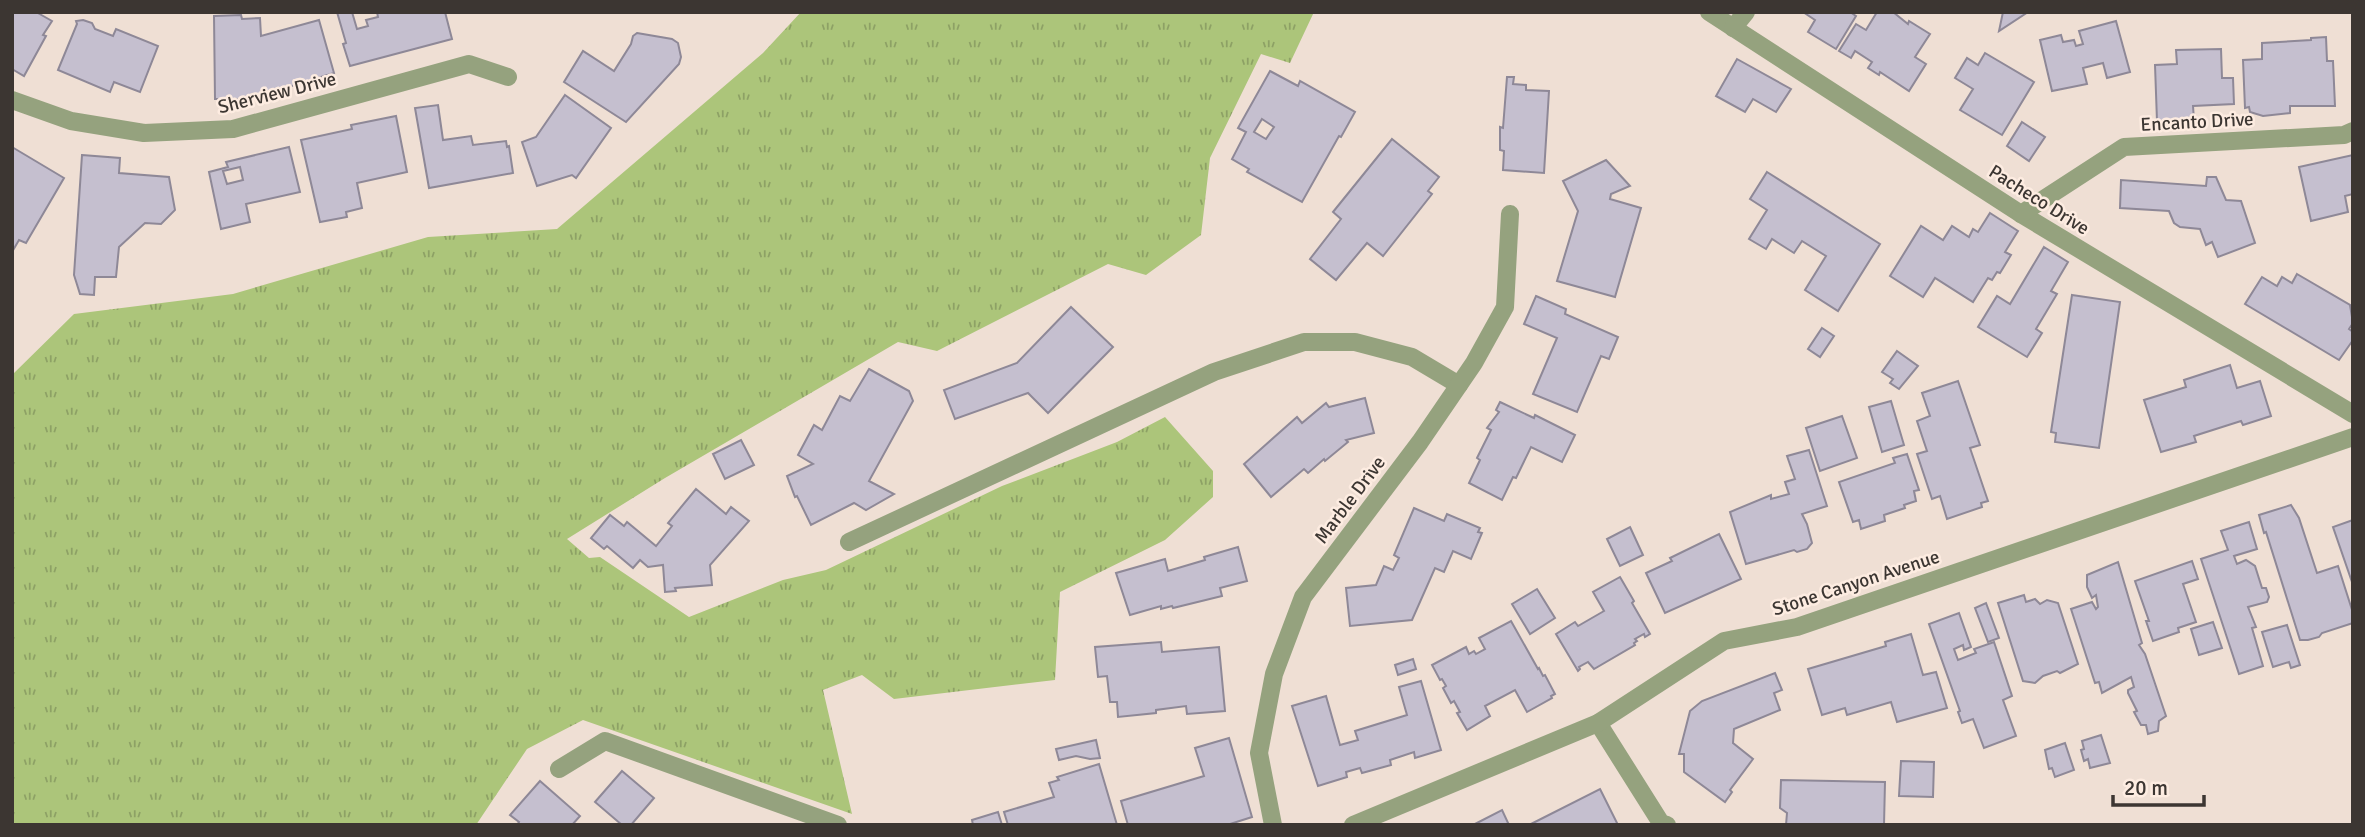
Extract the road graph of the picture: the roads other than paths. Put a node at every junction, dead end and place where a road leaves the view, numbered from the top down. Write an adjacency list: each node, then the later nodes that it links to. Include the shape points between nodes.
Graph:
1 (1709, 12): 3 (street, Pacheco Drive)
2 (1746, 12): 3 (street)
3 (1733, 29): 8 (street, Pacheco Drive)
4 (508, 77): 5 (street, Sherview Drive, via 469,64 233,130 144,133 71,121)
5 (12, 100)
6 (2353, 131): 8 (street, Encanto Drive, via 2124,147)
7 (1510, 214): 9 (street, Marble Drive, via 1505,307)
8 (2021, 214): 10 (street, Pacheco Drive)
9 (1459, 385): 12 (street, via 1412,357 1355,342 1304,342 1214,372); 16 (street, Marble Drive, via 1303,597 1274,674 1259,753)
10 (2353, 414)
11 (2353, 437): 13 (street, Stone Canyon Avenue, via 1797,627 1724,641)
12 (849, 542)
13 (1598, 723): 17 (street, Stone Canyon Avenue); 18 (street, via 1661,823)
14 (559, 769): 15 (street, via 605,741)
15 (838, 825)
16 (1273, 825)
17 (1353, 825)
18 (1667, 825)

